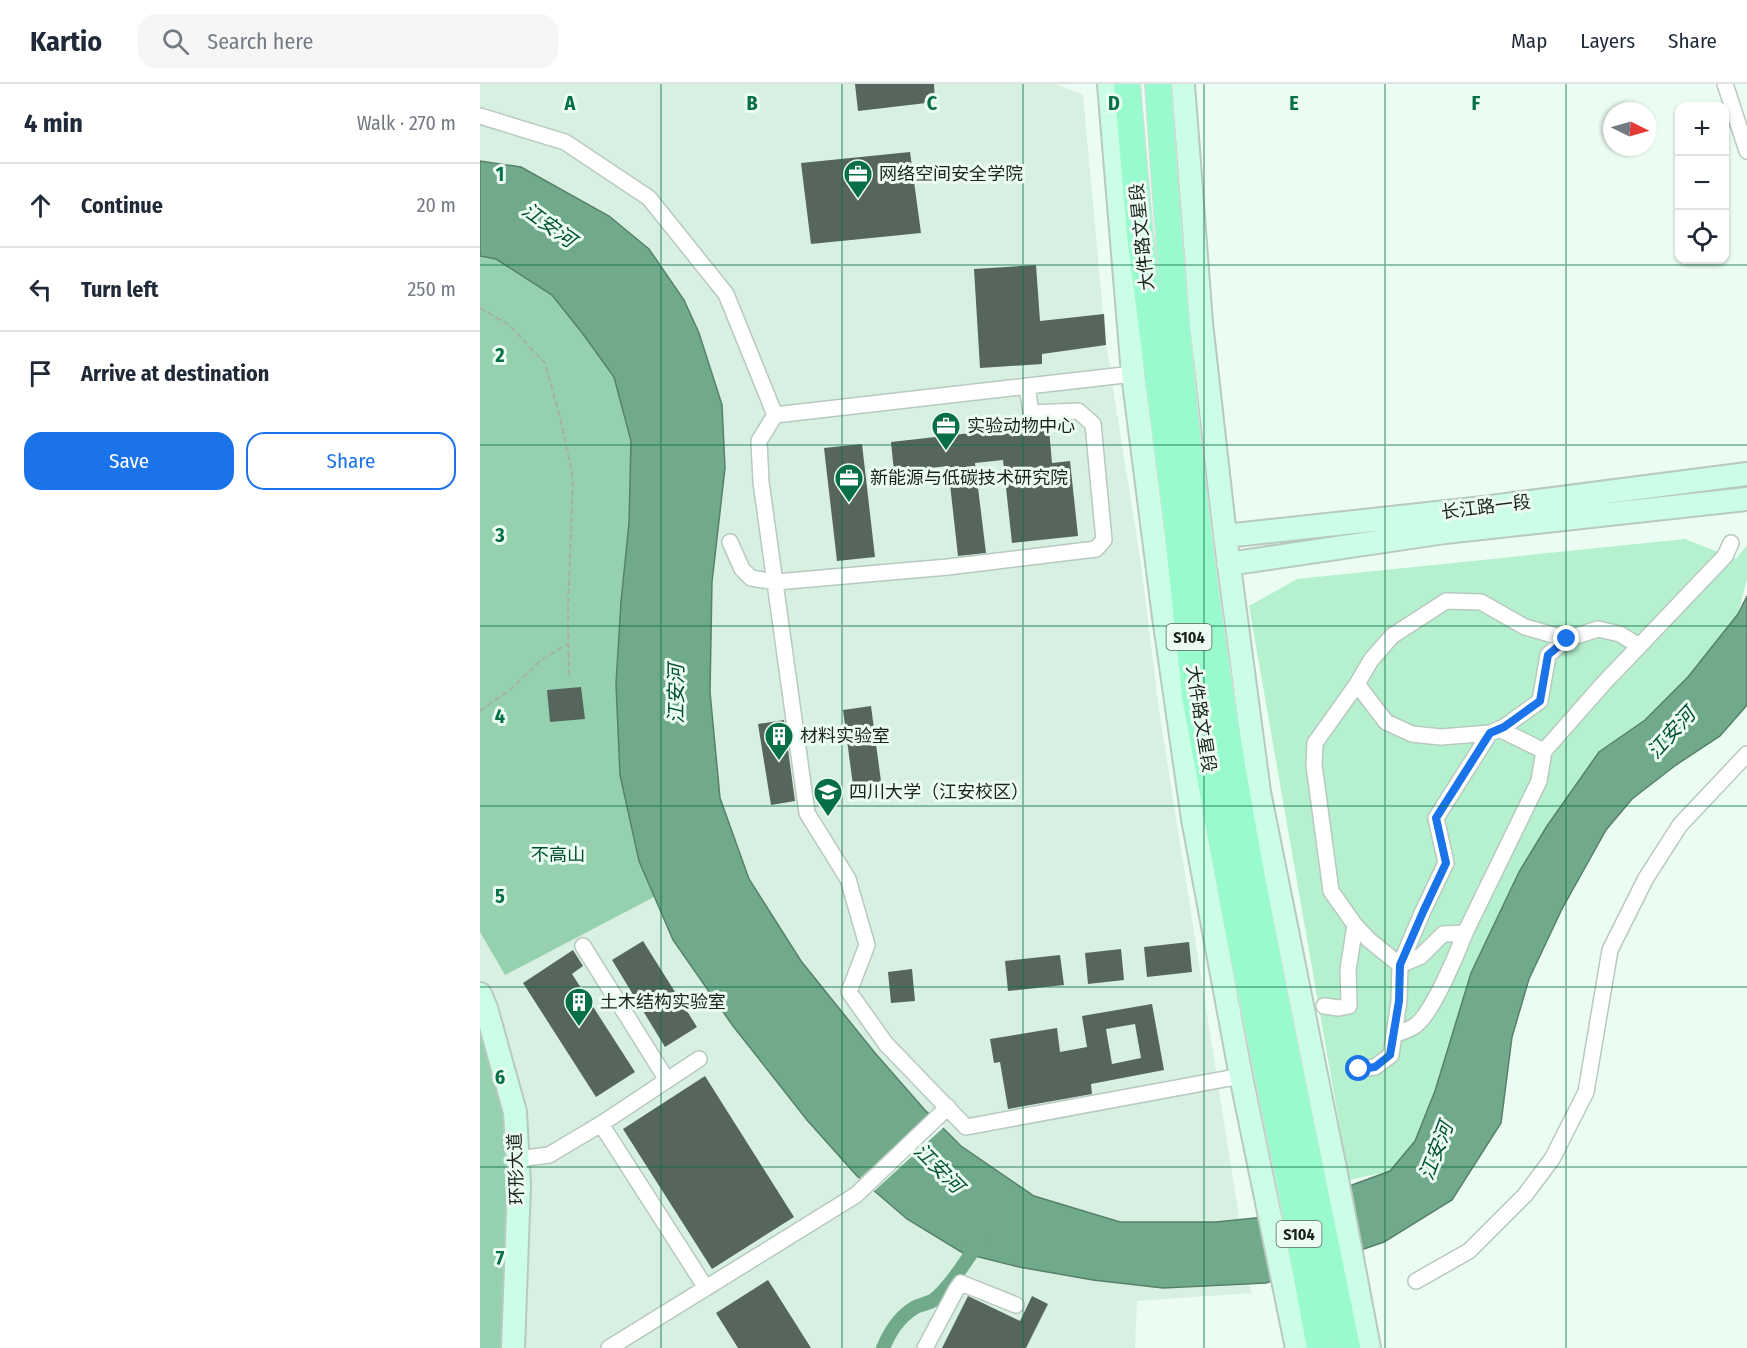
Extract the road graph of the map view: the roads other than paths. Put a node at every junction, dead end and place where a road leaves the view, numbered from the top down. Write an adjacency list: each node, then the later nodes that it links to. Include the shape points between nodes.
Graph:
1 (1109, 84): 8 (street)
2 (1127, 84): 38 (main road, 大件路文星段 / S104, via 1140,234 1195,696 1242,950)
3 (1158, 84): 38 (main road, 大件路文星段 / S104, via 1168,233 1200,546 1255,891)
4 (1183, 84): 13 (street, via 1201,323)
5 (1725, 84): 7 (street)
6 (480, 116): 10 (street, via 565,142 649,198 726,294)
7 (1747, 151)
8 (1133, 374): 9 (street); 33 (street, via 1193,819)
9 (1027, 386): 10 (street); 17 (street, via 1031,413 1078,411 1093,424 1104,540 1096,549)
10 (775, 415): 17 (street, via 759,441)
11 (1747, 474): 13 (street, 长江路一段)
12 (1747, 499): 16 (street, 长江路一段, via 1445,532)
13 (1225, 536): 16 (street)
14 (730, 542): 17 (street, via 742,569 751,578)
15 (1731, 543): 19 (street, via 1725,556)
16 (1228, 564): 38 (street)
17 (776, 582): 35 (street, via 807,813 848,879 867,945 849,992 886,1044)
18 (1567, 639): 19 (street, via 1598,629 1620,634); 20 (street, via 1525,627 1481,602 1446,601 1392,636); 21 (street, via 1548,655 1540,701)
19 (1639, 646): 22 (street)
20 (1357, 684): 21 (street, via 1386,722 1412,734 1441,737); 24 (street, via 1315,743 1314,765 1331,891)
21 (1495, 731): 22 (street); 27 (street, via 1436,818 1446,863)
22 (1544, 751): 25 (street, via 1539,781)
23 (1747, 754): 40 (street, via 1680,825 1646,878 1610,950 1586,1092 1552,1159 1525,1195 1469,1251)
24 (1355, 925): 27 (street); 29 (street, via 1348,970 1349,1006)
25 (1465, 933): 27 (street, via 1443,934 1421,956); 30 (street, via 1430,1007 1416,1025)
26 (583, 946): 34 (street)
27 (1400, 965): 30 (street)
28 (480, 994): 37 (street, 环形大道, via 514,1112)
29 (1324, 1006)
30 (1394, 1035): 32 (street, via 1390,1055 1375,1067)
31 (699, 1059): 34 (street)
32 (1359, 1069)
33 (1241, 1076): 35 (street, via 966,1127); 39 (street, via 1264,1189)
34 (667, 1080): 36 (street)
35 (948, 1107): 41 (street, via 856,1195)
36 (601, 1124): 37 (street, via 549,1155); 41 (street)
37 (518, 1159): 43 (street, 环形大道)
38 (1312, 1179): 39 (main road, 大件路文星段 / S104)
39 (1320, 1279): 46 (street); 47 (main road, 大件路文星段 / S104); 48 (main road, 大件路文星段 / S104); 49 (street)
40 (1416, 1281)
41 (706, 1288): 44 (street)
42 (1016, 1305): 45 (street, via 961,1283)
43 (513, 1348)
44 (609, 1348)
45 (925, 1348)
46 (1297, 1348)
47 (1320, 1348)
48 (1347, 1348)
49 (1369, 1348)

